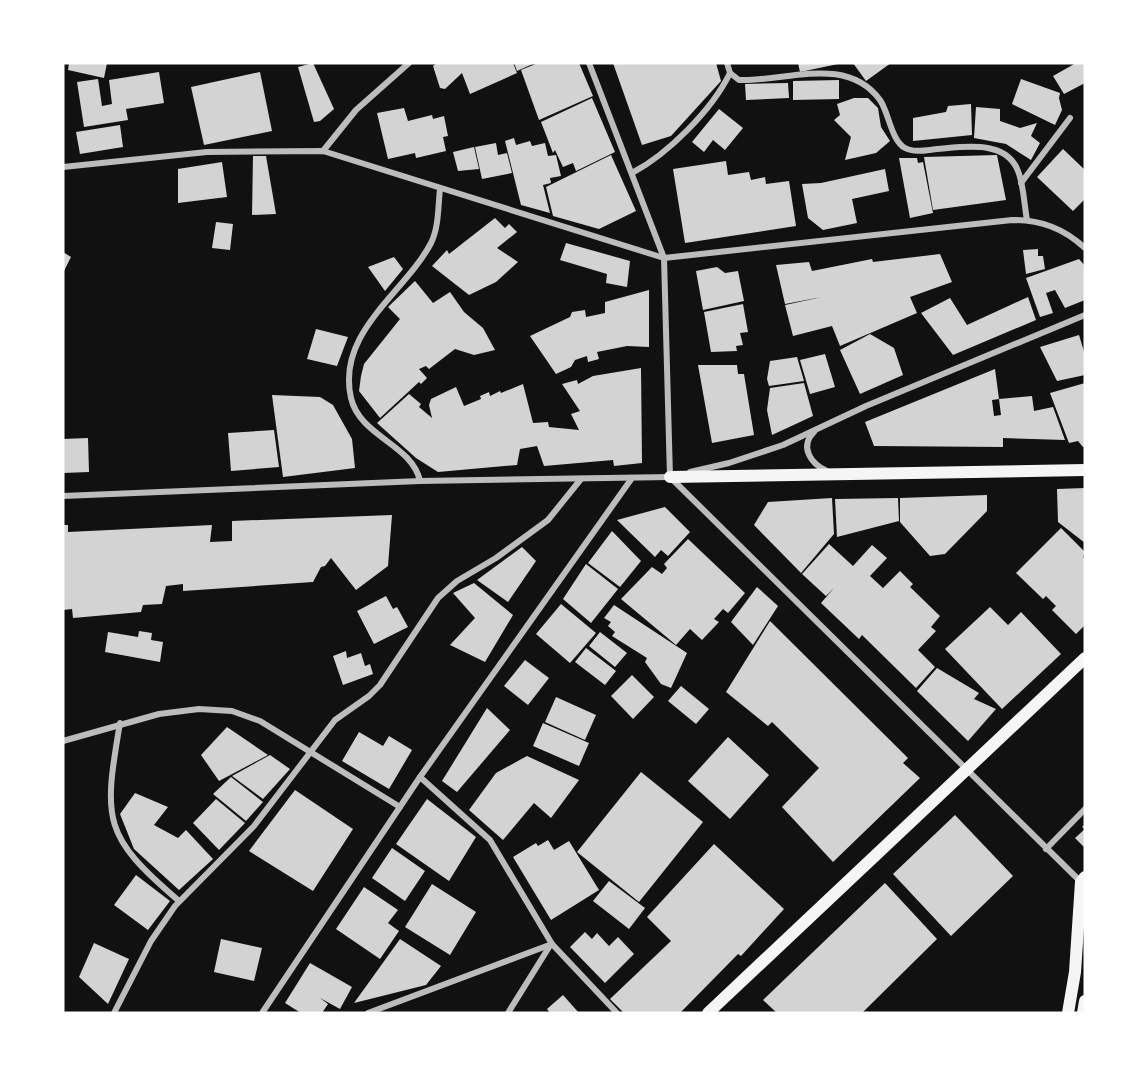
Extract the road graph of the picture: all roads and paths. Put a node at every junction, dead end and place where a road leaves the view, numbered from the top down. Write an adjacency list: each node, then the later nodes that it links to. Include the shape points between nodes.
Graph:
1 (409, 63): 6 (street, via 356,110)
2 (590, 63): 8 (street)
3 (727, 63): 4 (street)
4 (730, 73): 8 (street, via 722,88 670,147); 9 (street, via 743,80 848,75 879,98 898,142 904,147 919,151 971,146 993,149 1014,163)
5 (1070, 118): 9 (street)
6 (323, 151): 7 (street, via 207,152); 10 (street)
7 (63, 167)
8 (632, 173): 13 (street)
9 (1021, 183): 11 (street)
10 (440, 189): 13 (street); 21 (street, via 432,241 371,319 351,375 351,400 361,419 413,464)
11 (1027, 220): 12 (street, via 1064,231); 13 (street)
12 (1085, 248)
13 (664, 258): 18 (street)
14 (1085, 315): 15 (street)
15 (827, 424): 17 (street, via 810,436 809,455 824,470); 18 (street, via 757,455)
16 (1085, 470): 17 (main road)
17 (853, 474): 18 (main road)
18 (670, 477): 19 (street); 27 (street)
19 (632, 478): 20 (street); 28 (street)
20 (581, 479): 21 (street); 26 (street, via 548,520 496,558 457,580 438,598 380,685 335,720)
21 (420, 481): 22 (street)
22 (63, 496)
23 (1085, 658): 27 (main road)
24 (120, 723): 25 (street); 26 (street, via 180,711 232,711 260,721); 33 (street, via 111,790 116,831 136,864)
25 (63, 741)
26 (310, 754): 29 (street); 33 (street, via 254,826)
27 (967, 771): 31 (street); 41 (main road)
28 (420, 777): 29 (street); 34 (street, via 490,840)
29 (400, 807): 37 (street)
30 (1085, 809): 31 (street)
31 (1046, 849): 32 (street)
32 (1084, 881): 42 (main road)
33 (179, 901): 36 (street, via 156,933)
34 (552, 944): 38 (street); 39 (street); 40 (street)
35 (1085, 1001): 43 (main road)
36 (114, 1013)
37 (262, 1013)
38 (368, 1013)
39 (508, 1013)
40 (617, 1013)
41 (708, 1013)
42 (1068, 1013)
43 (1083, 1013)

